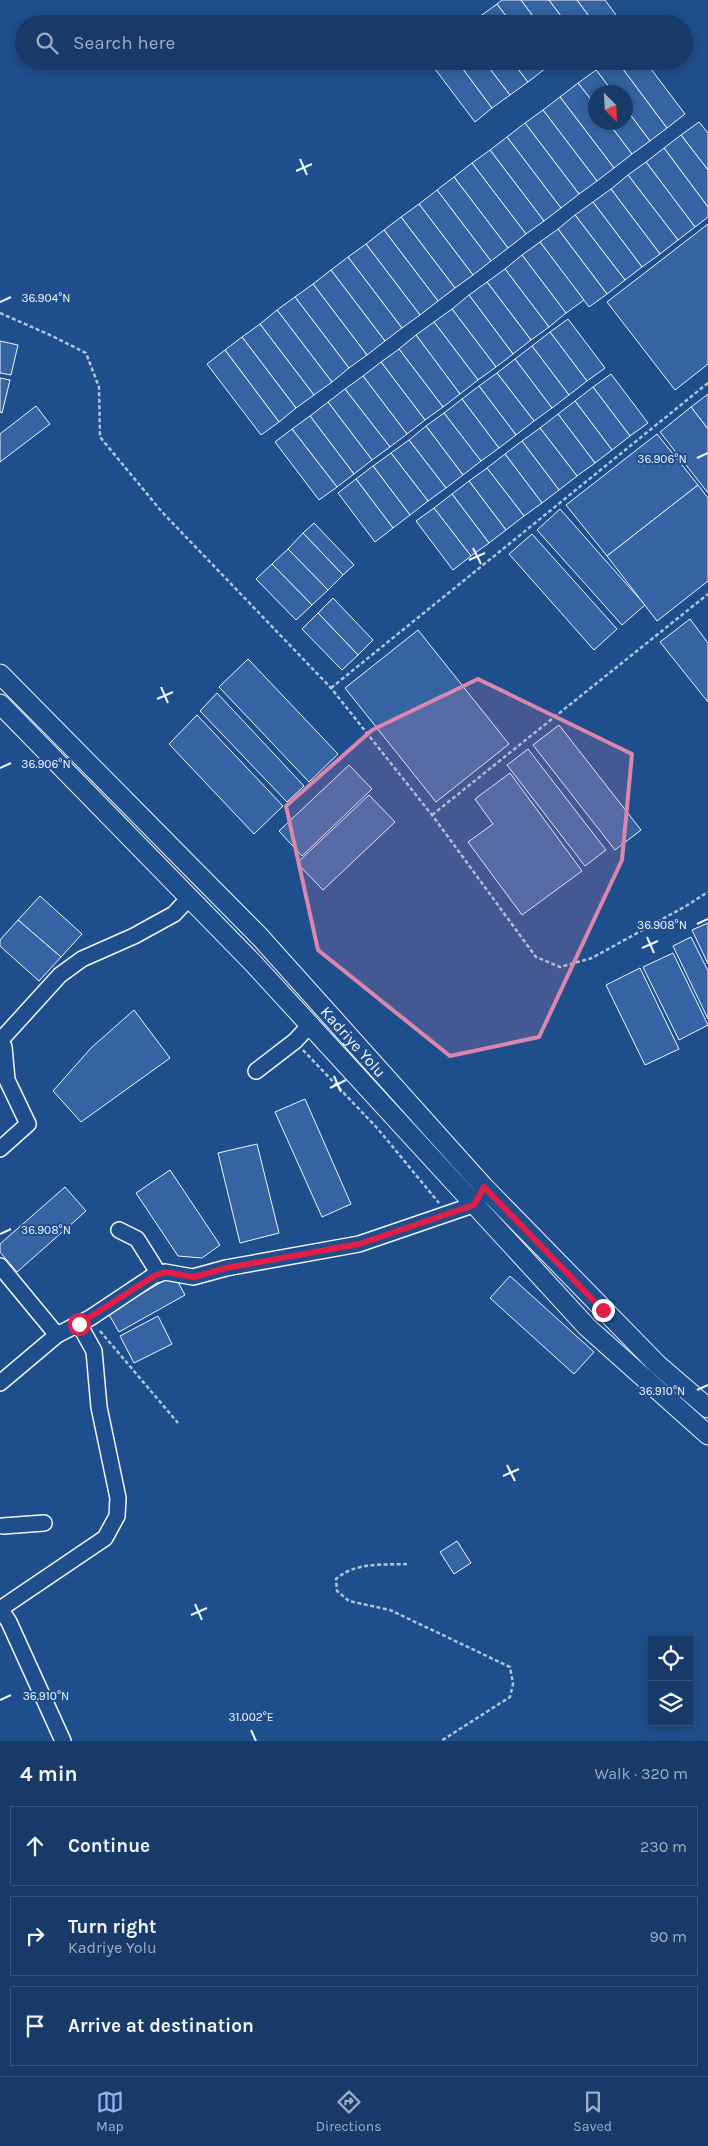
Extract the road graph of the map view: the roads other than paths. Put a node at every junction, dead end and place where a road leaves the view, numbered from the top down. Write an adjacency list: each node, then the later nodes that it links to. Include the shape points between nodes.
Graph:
1 (0, 674): 9 (main road, Kadriye Yolu, via 260,937)
2 (0, 704): 3 (main road, Kadriye Yolu)
3 (189, 898): 4 (main road, Kadriye Yolu); 5 (street, via 174,914 82,960 60,975)
4 (310, 1025): 7 (street); 10 (main road, Kadriye Yolu)
5 (0, 1041)
6 (0, 1046): 8 (street, via 4,1048 7,1080 28,1124)
7 (256, 1071)
8 (0, 1149)
9 (484, 1187): 10 (street); 17 (main road, Kadriye Yolu, via 658,1365)
10 (474, 1205): 13 (street, via 359,1244 226,1268 194,1277 165,1272); 18 (main road, Kadriye Yolu, via 587,1327)
11 (119, 1230): 13 (street, via 137,1239)
12 (0, 1266): 15 (street)
13 (159, 1274): 14 (street)
14 (84, 1321): 15 (street); 21 (street, via 94,1351 99,1407 118,1498 117,1516 106,1538)
15 (57, 1335): 16 (street)
16 (0, 1383)
17 (708, 1408)
18 (708, 1435)
19 (44, 1523): 20 (street)
20 (1, 1526)
21 (0, 1608): 22 (street)
22 (63, 1741)

